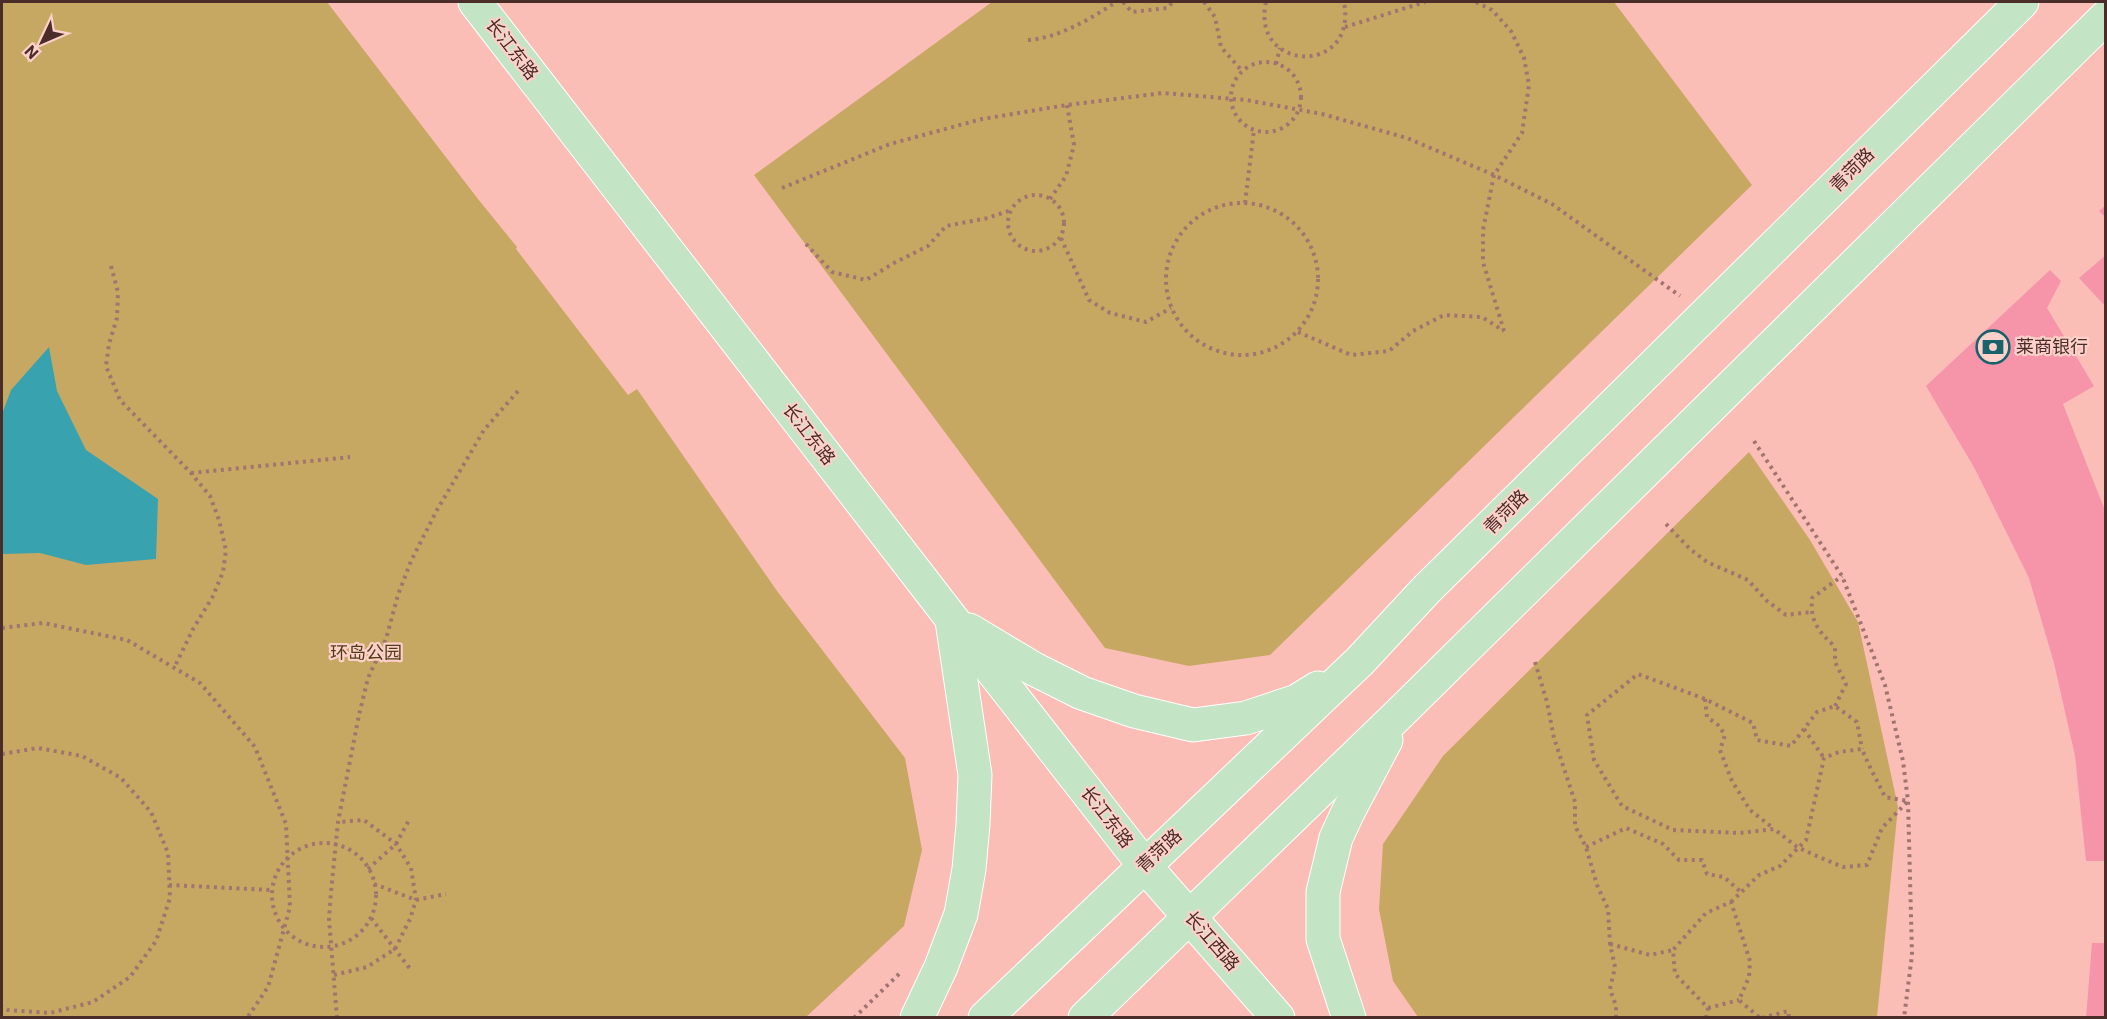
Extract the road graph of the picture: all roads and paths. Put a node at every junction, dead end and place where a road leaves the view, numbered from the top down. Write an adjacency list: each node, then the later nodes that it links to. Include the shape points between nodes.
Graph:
1 (475, 2): 39 (main road, 长江东路)
2 (1116, 2): 13 (path, via 1092,18 1043,39)
3 (1123, 2): 4 (path, via 1132,12 1167,8)
4 (1173, 2)
5 (1203, 2): 16 (path, via 1215,17 1221,46)
6 (1266, 2): 14 (path, via 1265,26 1270,39)
7 (1344, 2): 12 (path)
8 (1425, 2): 12 (path)
9 (1476, 2): 21 (path, via 1492,10 1511,31 1524,58 1529,85 1522,133)
10 (2022, 2): 30 (main road, 青菏路)
11 (2106, 17): 46 (main road)
12 (1345, 27): 14 (path, via 1339,40 1318,55 1291,55)
13 (1028, 40)
14 (1280, 48): 15 (path)
15 (1276, 64): 16 (path, via 1265,62); 19 (path, via 1294,76 1300,87)
16 (1243, 72): 17 (path, via 1235,81)
17 (1232, 99): 18 (path, via 1163,93); 19 (path); 20 (path, via 1236,116)
18 (1067, 105): 22 (path, via 982,119 890,144); 23 (path, via 1074,145 1066,176)
19 (1299, 110): 20 (path, via 1287,126 1276,131); 21 (path, via 1407,138)
20 (1254, 130): 24 (path)
21 (1494, 176): 30 (path, via 1552,204 1688,302); 31 (path, via 1483,230 1484,261 1504,331 1482,317 1443,315 1413,331 1389,351 1351,356)
22 (782, 188)
23 (1050, 199): 25 (path, via 1042,195 1024,198); 26 (path, via 1062,212)
24 (1245, 202): 29 (path, via 1220,206 1197,217 1179,235 1168,258 1166,283); 31 (path, via 1269,207 1291,220 1307,239 1317,262 1319,287 1312,311)
25 (1011, 210): 26 (path, via 1008,228 1018,245 1026,250 1046,250); 27 (path, via 946,226 927,246 866,280 832,272)
26 (1061, 238): 29 (path, via 1089,300 1110,313 1146,322)
27 (806, 244)
28 (111, 266): 35 (path, via 118,292 117,318 106,366 120,400)
29 (1171, 308): 31 (path, via 1185,330 1204,346 1228,354 1254,355 1278,347)
30 (1702, 317): 41 (main road, 青菏路, via 1426,590)
31 (1298, 332)
32 (518, 391): 53 (path, via 484,430 411,561 358,714)
33 (1754, 441): 37 (path)
34 (350, 457): 35 (path)
35 (191, 473): 43 (path, via 210,496 226,550 223,572 212,598)
36 (1666, 524): 38 (path, via 1707,562 1748,580 1786,615)
37 (1842, 576): 38 (path, via 1812,598); 51 (path, via 1885,685)
38 (1811, 612): 45 (path, via 1817,629 1835,647 1835,662 1846,684)
39 (952, 620): 41 (main road, via 1082,693 1193,725 1246,718 1297,701); 60 (main road, 长江东路); 83 (main road, via 975,775 973,824 961,914)
40 (2, 628): 43 (path, via 43,623 127,640)
41 (1360, 661): 60 (main road, 青菏路)
42 (1534, 662): 57 (path, via 1575,802 1575,826)
43 (174, 668): 59 (path, via 200,683 255,747 286,824)
44 (1705, 699): 47 (path, via 1754,723 1757,740 1791,746); 54 (path, via 1707,717 1725,735 1720,750 1732,781 1750,810); 54 (path, via 1638,674 1587,714 1594,760 1622,806 1672,830 1740,833)
45 (1835, 705): 47 (path, via 1817,712); 48 (path, via 1857,722)
46 (1400, 713): 69 (main road); 87 (main road, via 1347,812 1336,838 1323,892 1323,939)
47 (1804, 729): 50 (path)
48 (1863, 749): 50 (path); 51 (path, via 1885,797)
49 (2, 754): 63 (path, via 38,748 82,756 121,778 151,812 168,853)
50 (1824, 758): 58 (path, via 1806,840)
51 (1908, 801): 58 (path, via 1882,828 1867,865 1843,867); 92 (path, via 1912,955)
52 (409, 820): 55 (path)
53 (339, 822): 55 (path, via 363,820); 56 (path)
54 (1774, 829): 58 (path)
55 (396, 844): 61 (path); 67 (path, via 411,868)
56 (336, 845): 59 (path, via 308,845); 61 (path, via 358,856); 73 (path, via 329,919)
57 (1586, 847): 65 (path, via 1626,828 1663,844 1679,860 1702,860 1707,874 1724,877); 72 (path, via 1608,909)
58 (1797, 848): 65 (path, via 1780,866 1759,875)
59 (288, 858): 64 (path, via 280,866); 71 (path, via 290,907)
60 (1144, 865): 69 (main road, 长江西路); 84 (main road, 青菏路)
61 (368, 869): 62 (path)
62 (374, 884): 67 (path); 70 (path)
63 (169, 885): 64 (path); 79 (path, via 170,898 156,941 130,977 93,1002 50,1013)
64 (271, 890): 71 (path, via 276,916)
65 (1741, 892): 68 (path)
66 (446, 894): 67 (path)
67 (416, 900): 74 (path)
68 (1731, 902): 75 (path, via 1706,913); 78 (path, via 1750,961 1749,977)
69 (1191, 916): 85 (main road); 86 (main road, 长江西路)
70 (371, 918): 73 (path, via 347,942); 74 (path)
71 (284, 929): 73 (path, via 298,941); 81 (path, via 268,987)
72 (1610, 944): 75 (path, via 1650,955); 88 (path, via 1615,967 1610,989)
73 (331, 946): 77 (path)
74 (395, 949): 76 (path); 77 (path, via 367,967)
75 (1673, 950): 80 (path, via 1675,974)
76 (411, 970)
77 (334, 975): 82 (path)
78 (1739, 1000): 80 (path); 90 (path)
79 (2, 1007)
80 (1708, 1008): 89 (path)
81 (247, 1017)
82 (337, 1017)
83 (917, 1017)
84 (986, 1017)
85 (1085, 1017)
86 (1278, 1017)
87 (1349, 1017)
88 (1616, 1017)
89 (1706, 1017)
90 (1761, 1017): 91 (path, via 1788,1011)
91 (1790, 1017)
92 (1904, 1017)

